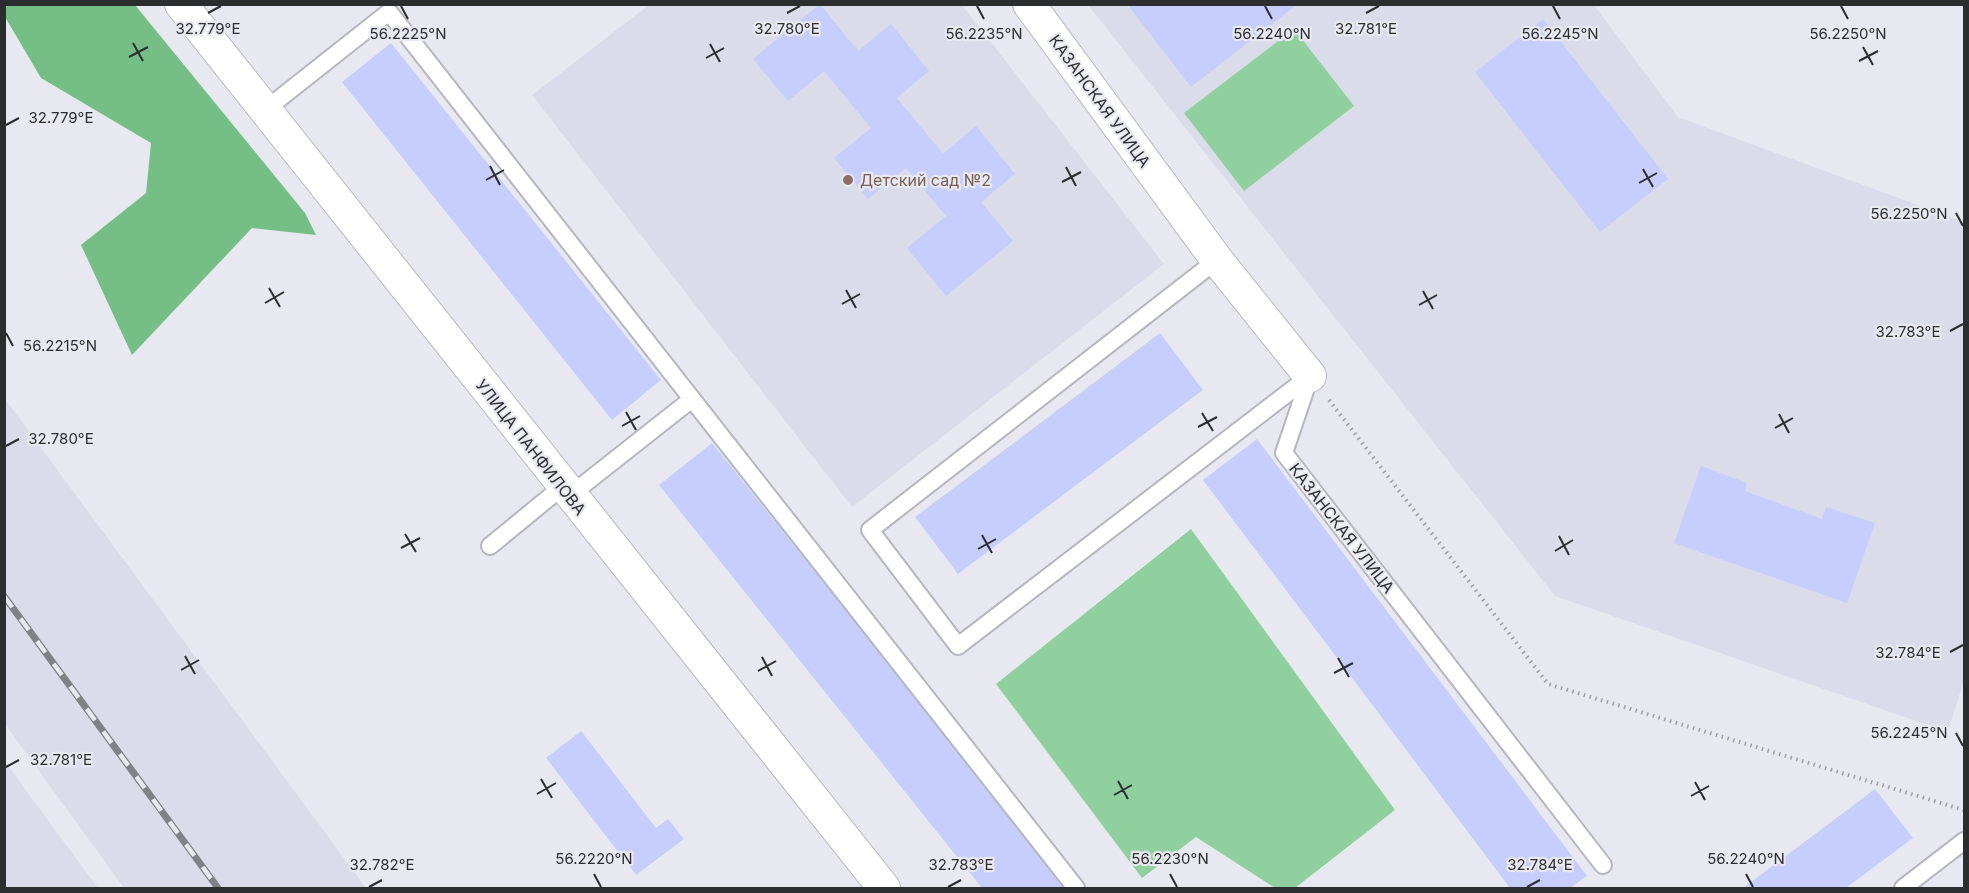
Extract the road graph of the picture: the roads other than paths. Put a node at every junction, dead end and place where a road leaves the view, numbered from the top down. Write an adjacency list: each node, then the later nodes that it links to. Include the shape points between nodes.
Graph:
1 (181, 4): 3 (street, УЛИЦА ПАНФИЛОВА)
2 (1029, 4): 4 (street, КАЗАНСКАЯ УЛИЦА)
3 (265, 110): 6 (lane, via 389,12); 7 (street, УЛИЦА ПАНФИЛОВА)
4 (1217, 260): 5 (street, КАЗАНСКАЯ УЛИЦА); 5 (lane, via 870,530 958,646)
5 (1310, 375): 10 (lane, КАЗАНСКАЯ УЛИЦА, via 1284,453)
6 (692, 399): 7 (lane); 12 (lane)
7 (566, 492): 8 (lane); 11 (street, УЛИЦА ПАНФИЛОВА)
8 (490, 546)
9 (1965, 841): 13 (lane)
10 (1603, 865)
11 (884, 888)
12 (1076, 888)
13 (1903, 888)

